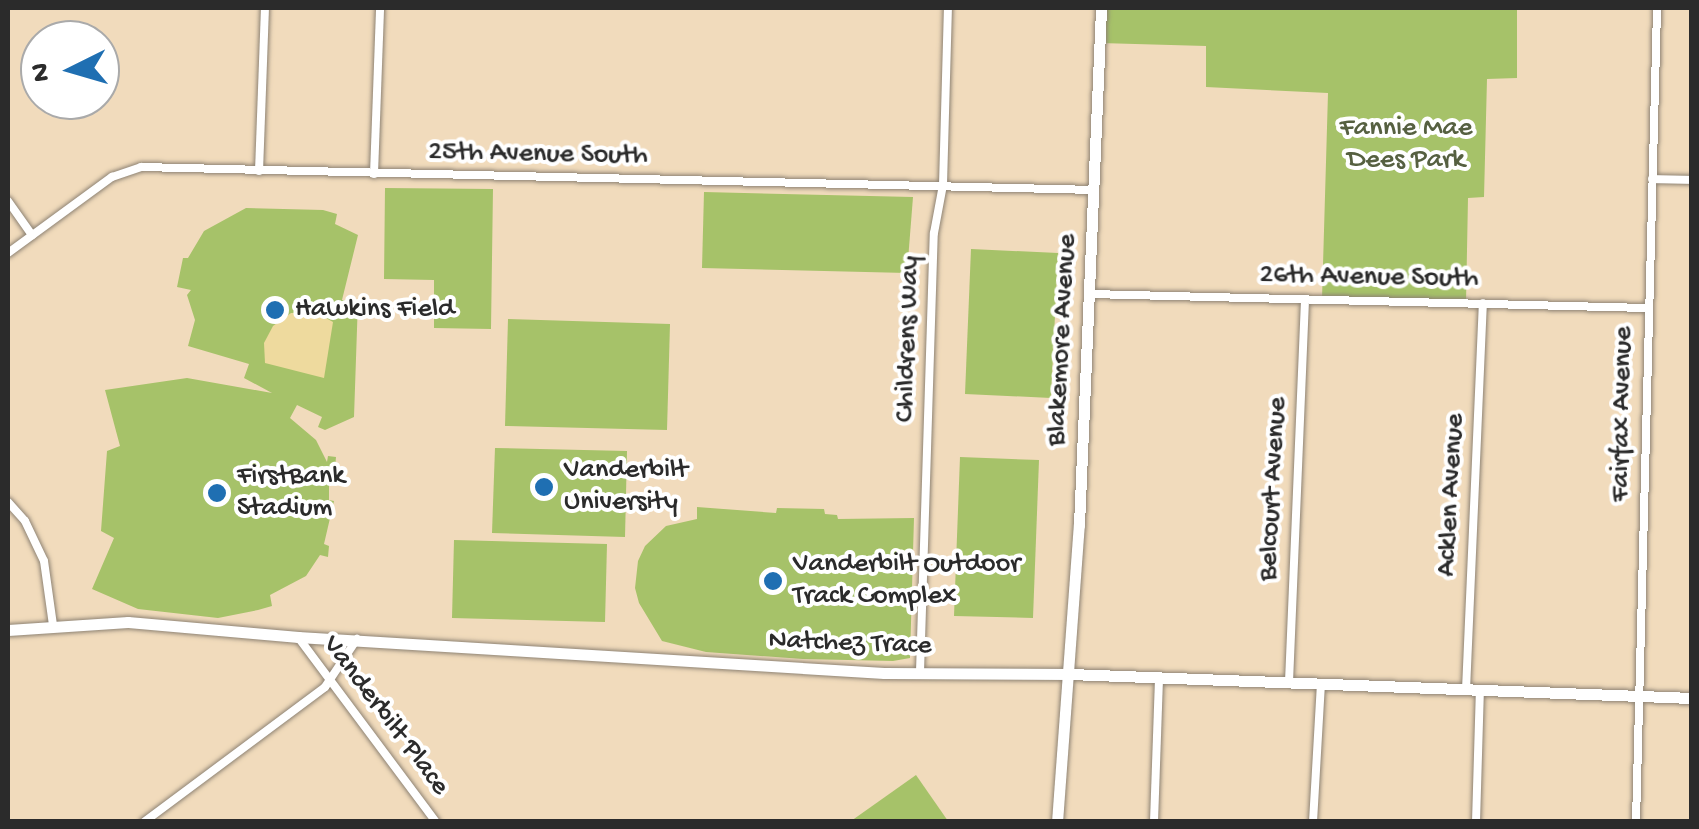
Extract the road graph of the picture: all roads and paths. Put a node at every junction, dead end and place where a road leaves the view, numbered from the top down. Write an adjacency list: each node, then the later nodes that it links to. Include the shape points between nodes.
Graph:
1 (265, 8): 6 (street)
2 (380, 8): 7 (street)
3 (948, 8): 10 (street, Childrens Way)
4 (1101, 8): 11 (main road, Blakemore Avenue)
5 (1657, 8): 8 (street, Fairfax Avenue)
6 (259, 170): 7 (street, 25th Avenue South); 13 (street, 25th Avenue South, via 127,170)
7 (374, 174): 10 (street, 25th Avenue South)
8 (1652, 179): 9 (street); 18 (street, Fairfax Avenue)
9 (1692, 180)
10 (943, 185): 11 (street, 25th Avenue South); 24 (street, Childrens Way, via 934,233)
11 (1094, 190): 15 (main road, Blakemore Avenue)
12 (8, 201): 13 (street)
13 (32, 234): 14 (street, 25th Avenue South)
14 (8, 253)
15 (1090, 294): 16 (street, 26th Avenue South); 25 (main road, Blakemore Avenue)
16 (1306, 299): 17 (street, 26th Avenue South); 28 (street, Belcourt Avenue)
17 (1483, 303): 18 (street, 26th Avenue South); 30 (street, Acklen Avenue)
18 (1648, 308): 32 (street, Fairfax Avenue)
19 (8, 502): 20 (street, via 25,520 44,561)
20 (53, 626): 21 (main road, Natchez Trace); 22 (main road, Natchez Trace, via 128,622)
21 (8, 630)
22 (298, 637): 23 (main road, Natchez Trace); 27 (street, Vanderbilt Place)
23 (357, 639): 24 (main road, Natchez Trace); 27 (street)
24 (920, 672): 25 (main road, Natchez Trace)
25 (1070, 674): 26 (main road, Natchez Trace); 36 (main road, Blakemore Avenue)
26 (1159, 679): 28 (main road, Natchez Trace); 37 (street)
27 (332, 681): 34 (street); 35 (street, Vanderbilt Place)
28 (1289, 682): 29 (main road, Natchez Trace)
29 (1321, 684): 30 (main road, Natchez Trace); 38 (street)
30 (1466, 690): 31 (main road, Natchez Trace)
31 (1480, 690): 32 (main road, Natchez Trace); 39 (street)
32 (1640, 698): 33 (main road, Natchez Trace); 40 (street, Fairfax Avenue)
33 (1692, 698)
34 (144, 822)
35 (436, 822)
36 (1057, 822)
37 (1154, 822)
38 (1313, 822)
39 (1476, 822)
40 (1636, 822)

